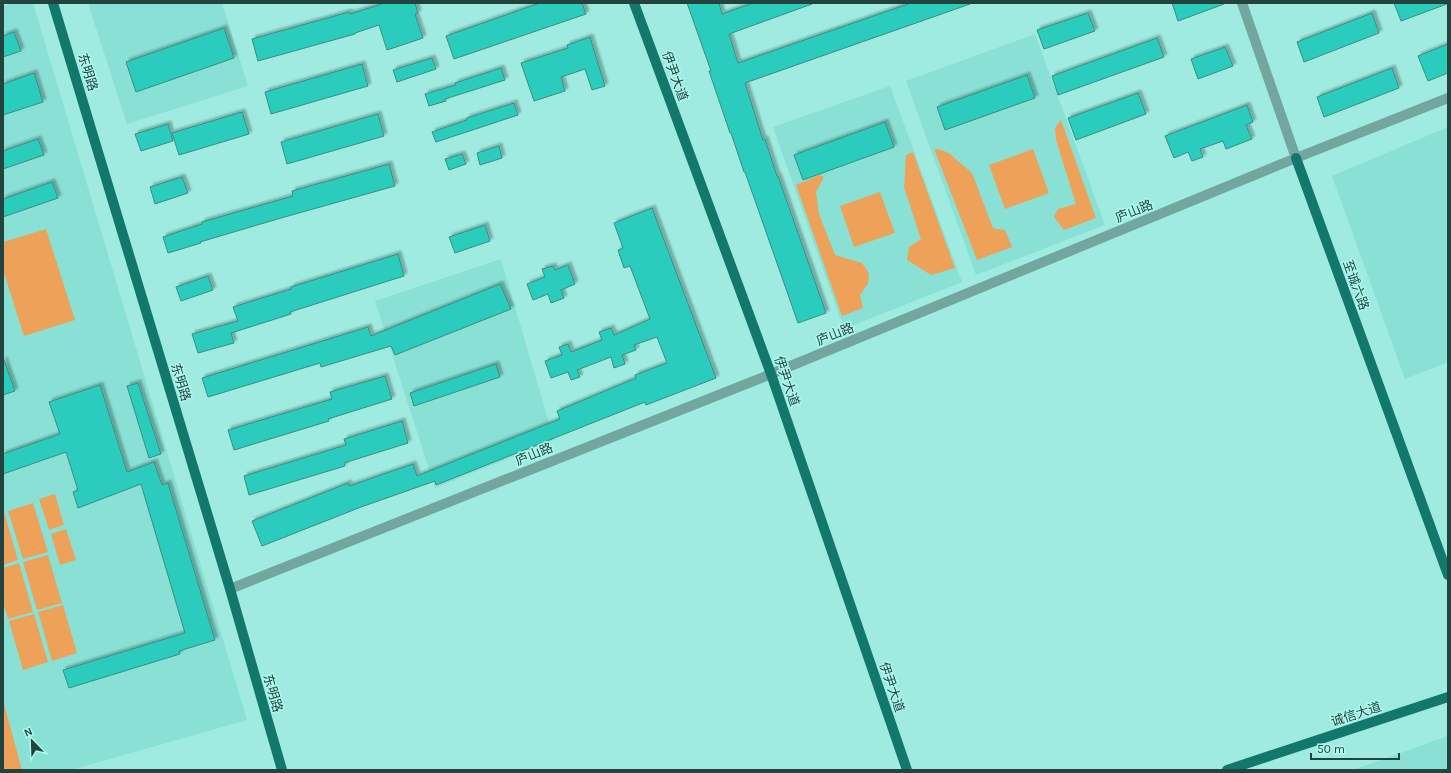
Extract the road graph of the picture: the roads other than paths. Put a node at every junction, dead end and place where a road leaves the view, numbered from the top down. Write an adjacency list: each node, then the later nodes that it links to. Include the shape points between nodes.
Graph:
1 (53, 3): 8 (main road, 东明路)
2 (634, 3): 6 (main road, 伊尹大道)
3 (1242, 3): 5 (street, 至诚六路)
4 (1448, 98): 5 (street, 庐山路)
5 (1296, 158): 6 (street, 庐山路); 7 (main road, 至诚六路)
6 (771, 374): 8 (street, 庐山路); 11 (main road, 伊尹大道)
7 (1448, 575)
8 (230, 589): 10 (main road, 东明路)
9 (1448, 697): 12 (main road, 诚信大道)
10 (282, 770)
11 (907, 770)
12 (1227, 770)

